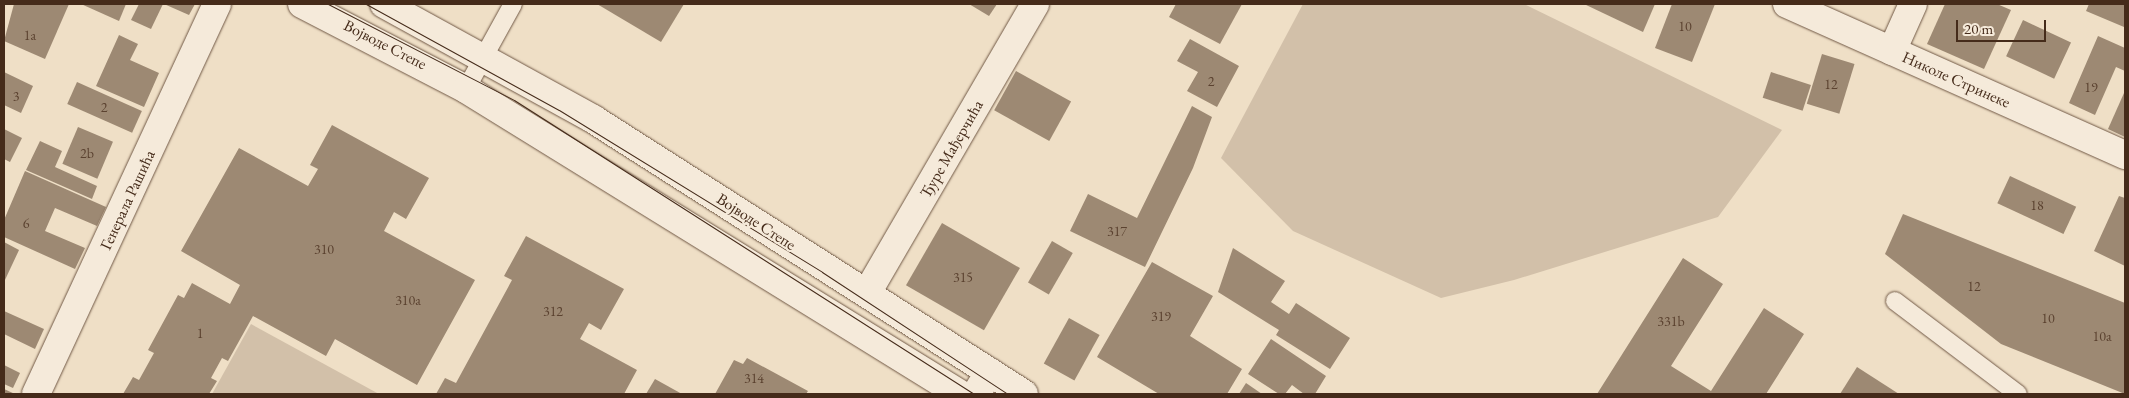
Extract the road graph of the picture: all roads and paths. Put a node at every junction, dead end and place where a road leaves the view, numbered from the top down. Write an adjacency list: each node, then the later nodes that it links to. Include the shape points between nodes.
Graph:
1 (217, 4): 15 (main road, Генерала Рашића)
2 (302, 4): 10 (main road, Војводе Степе)
3 (384, 4): 9 (main road, Војводе Степе)
4 (513, 4): 9 (lane)
5 (1035, 4): 12 (main road, Ђуре Мађерчића)
6 (1787, 4): 8 (main road, Николе Стринеке)
7 (1913, 4): 8 (main road)
8 (1892, 51): 11 (main road, Николе Стринеке)
9 (484, 56): 10 (lane); 12 (main road, Војводе Степе, via 601,124)
10 (466, 89): 16 (main road, Војводе Степе)
11 (2125, 155)
12 (867, 293): 14 (main road, Војводе Степе)
13 (1895, 301): 18 (lane)
14 (983, 383): 17 (main road, Војводе Степе)
15 (36, 394)
16 (960, 394)
17 (1024, 394)
18 (2018, 394)

